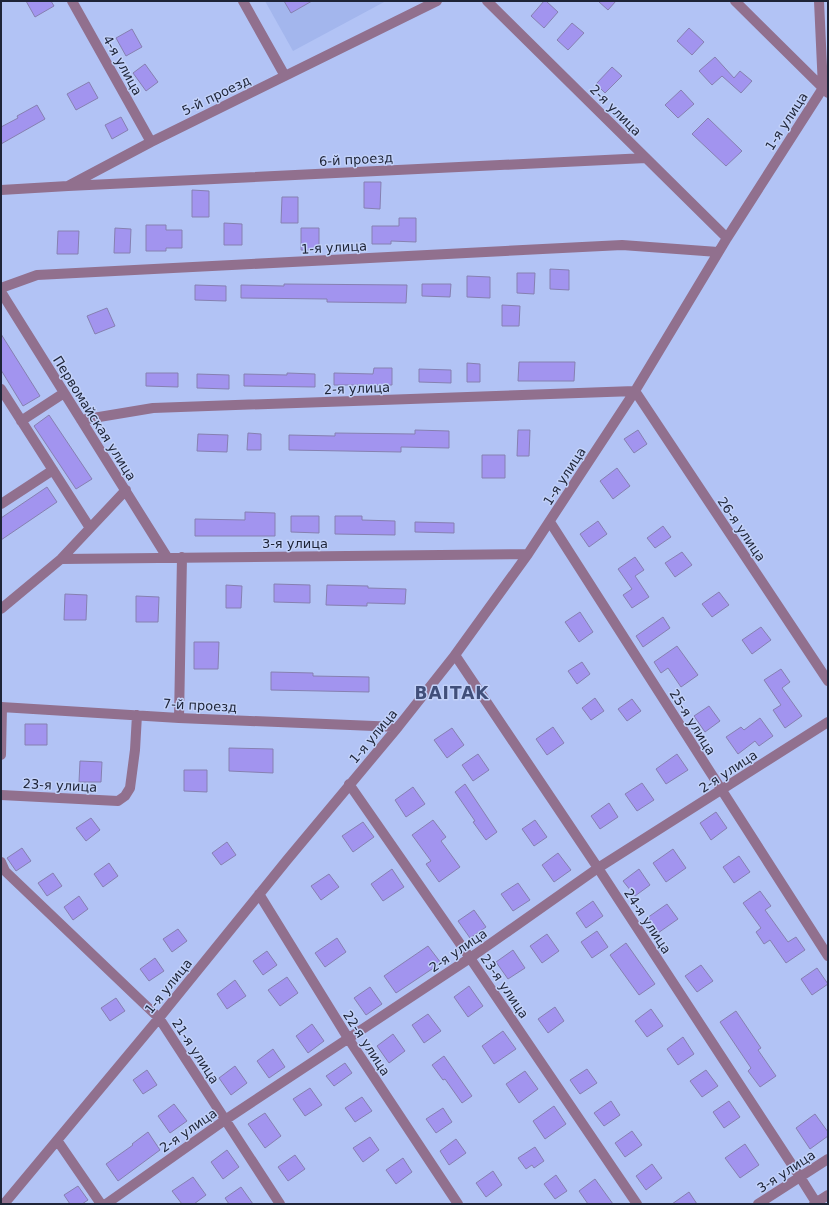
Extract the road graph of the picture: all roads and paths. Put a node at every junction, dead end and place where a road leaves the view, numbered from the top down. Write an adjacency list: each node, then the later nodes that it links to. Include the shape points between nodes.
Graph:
1 (72, 1): 9 (street, 4-я улица)
2 (243, 1): 7 (street)
3 (437, 1): 7 (street, 5-й проезд)
4 (487, 1): 10 (street, 2-я улица)
5 (735, 1): 8 (street, 1-я улица)
6 (819, 1): 8 (street)
7 (285, 76): 9 (street, 5-й проезд)
8 (825, 90): 13 (street, 1-я улица)
9 (151, 142): 11 (street, 5-й проезд)
10 (646, 158): 11 (street, 6-й проезд); 13 (street, 2-я улица)
11 (68, 186): 12 (street, 5-й проезд)
12 (1, 190)
13 (727, 238): 14 (street, 1-я улица)
14 (718, 252): 15 (street, 1-я улица, via 622,245 37,275); 19 (street, 1-я улица)
15 (1, 288)
16 (1, 292): 17 (street, Первомайская улица)
17 (5, 306): 20 (street, Первомайская улица)
18 (1, 389): 22 (street)
19 (635, 391): 21 (street, 2-я улица, via 153,408); 26 (street, 1-я улица); 34 (street, 26-я улица)
20 (64, 393): 21 (street, Первомайская улица); 22 (street)
21 (81, 420): 24 (street, Первомайская улица)
22 (21, 421): 23 (street)
23 (53, 470): 25 (street); 27 (street)
24 (126, 490): 27 (street); 29 (street, Первомайская улица)
25 (1, 504)
26 (550, 522): 28 (street, 1-я улица); 42 (street, 25-я улица)
27 (90, 528): 31 (street)
28 (528, 554): 30 (street, 3-я улица); 33 (street, 1-я улица)
29 (168, 557): 30 (street, 3-я улица); 31 (street, 3-я улица)
30 (182, 557): 37 (street)
31 (61, 559): 32 (street)
32 (2, 607)
33 (455, 655): 39 (street, 1-я улица); 45 (street, 24-я улица)
34 (828, 681)
35 (1, 707): 36 (street, 7-й проезд); 40 (street)
36 (137, 715): 37 (street, 7-й проезд); 43 (street, 23-я улица, via 130,788 118,801)
37 (179, 718): 39 (street, 7-й проезд)
38 (828, 722): 42 (street, 2-я улица)
39 (398, 727): 41 (street, 1-я улица)
40 (1, 755)
41 (349, 784): 46 (street, 1-я улица); 48 (street, 23-я улица)
42 (721, 791): 45 (street, 2-я улица); 47 (street, 25-я улица)
43 (1, 795)
44 (1, 862): 49 (street, 21-я улица, via 5,871)
45 (598, 868): 48 (street, 2-я улица); 54 (street, 24-я улица)
46 (259, 894): 49 (street, 1-я улица); 50 (street, 22-я улица)
47 (828, 956)
48 (470, 958): 50 (street, 2-я улица); 61 (street, 23-я улица)
49 (159, 1018): 51 (street, 21-я улица); 52 (street, 1-я улица)
50 (348, 1038): 51 (street, 2-я улица); 60 (street, 22-я улица)
51 (225, 1120): 58 (street, 2-я улица); 59 (street, 21-я улица)
52 (57, 1140): 56 (street, 1-я улица); 57 (street)
53 (828, 1159): 54 (street, 3-я улица)
54 (800, 1177): 62 (street, 3-я улица); 63 (street, 24-я улица)
55 (828, 1195): 63 (street)
56 (4, 1204)
57 (101, 1204)
58 (106, 1204)
59 (280, 1204)
60 (458, 1204)
61 (637, 1204)
62 (758, 1204)
63 (816, 1204)

